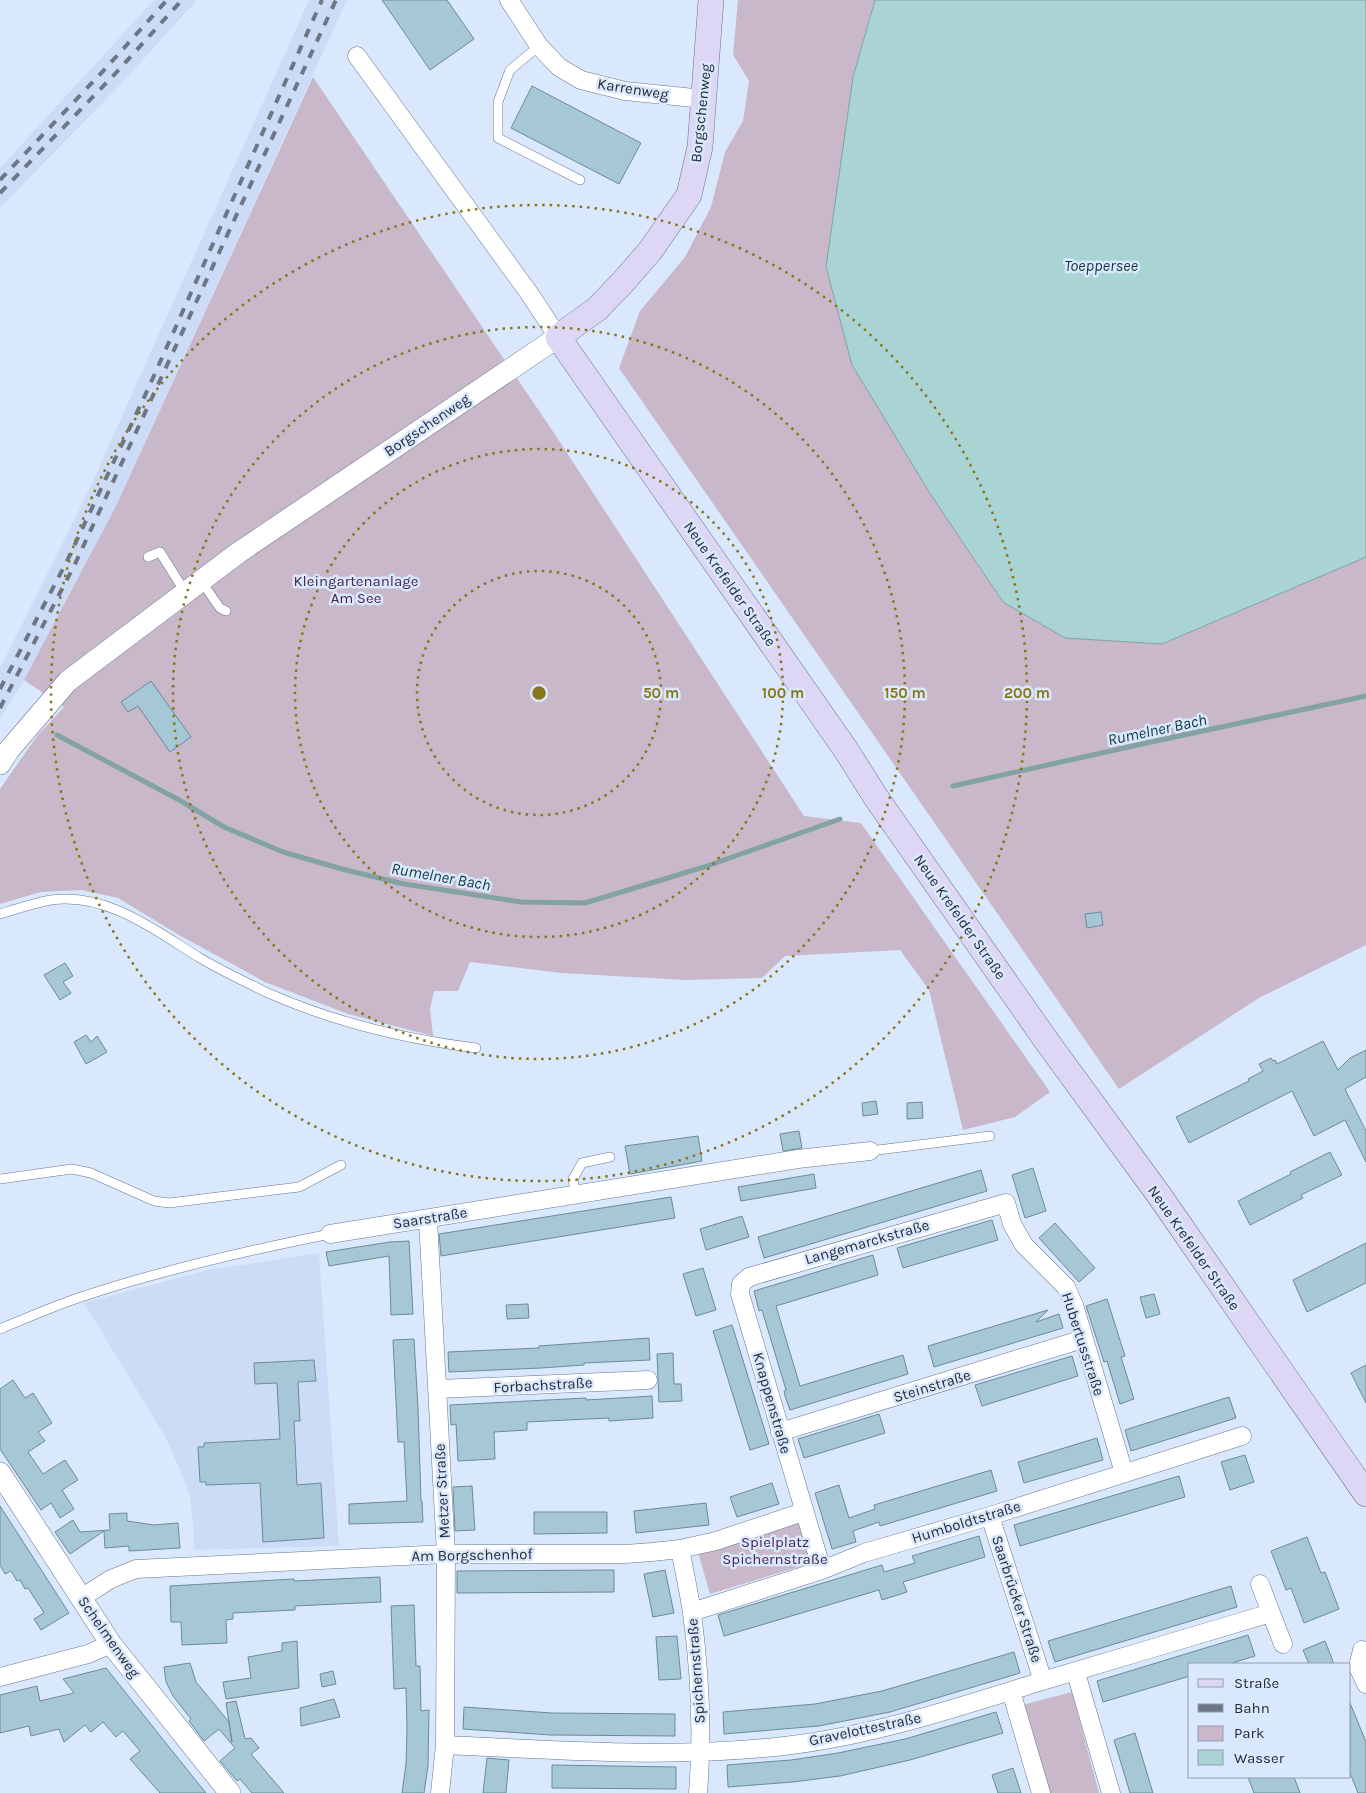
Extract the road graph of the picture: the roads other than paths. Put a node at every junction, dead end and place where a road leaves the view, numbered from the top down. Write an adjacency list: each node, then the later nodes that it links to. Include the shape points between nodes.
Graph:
1 (509, 0): 3 (street, Karrenweg)
2 (712, 0): 5 (main road, Borgschenweg)
3 (538, 46): 5 (street, Karrenweg, via 559,67 581,80 625,91); 6 (lane, via 510,70 498,102 498,138)
4 (358, 56): 7 (street)
5 (704, 99): 7 (main road, Borgschenweg, via 700,147 689,194 650,251 623,282 596,309)
6 (580, 180)
7 (558, 337): 9 (street, Borgschenweg, via 238,553); 32 (main road, Neue Krefelder Straße, via 1048,1044 1159,1196)
8 (148, 557): 9 (lane, via 160,552)
9 (193, 587): 10 (lane); 11 (street, Borgschenweg, via 68,681)
10 (226, 611)
11 (0, 764)
12 (0, 914): 13 (lane, via 52,900 100,904 125,914 202,960 268,992 333,1018 394,1035)
13 (476, 1048)
14 (990, 1136): 15 (lane)
15 (870, 1151): 19 (street, Saarstraße)
16 (610, 1157): 19 (lane, via 582,1163 573,1179)
17 (341, 1165): 18 (lane, via 299,1186 169,1203 154,1201 72,1168)
18 (0, 1179)
19 (576, 1196): 21 (street, Saarstraße)
20 (1006, 1203): 23 (street, Langemarckstraße, via 749,1277 742,1284); 25 (street, Hubertusstraße, via 1012,1224 1024,1245 1066,1287)
21 (428, 1219): 22 (street, Saarstraße); 27 (street, Metzer Straße)
22 (330, 1234): 24 (lane, Saarstraße, via 186,1265 78,1298)
23 (740, 1294): 28 (street, Knappenstraße)
24 (0, 1328)
25 (1083, 1338): 28 (street, Steinstraße); 31 (street, Hubertusstraße)
26 (648, 1380): 27 (street, Forbachstraße)
27 (437, 1390): 36 (street, Metzer Straße)
28 (780, 1432): 33 (street, Knappenstraße)
29 (1242, 1436): 31 (street, Humboldtstraße)
30 (0, 1473): 39 (street, Schelmenweg)
31 (1124, 1473): 34 (street, Humboldtstraße)
32 (1366, 1494)
33 (803, 1512): 35 (street, Am Borgschenhof, via 716,1541); 37 (street)
34 (990, 1516): 37 (street, Humboldtstraße, via 864,1553); 47 (street, Saarbrücker Straße)
35 (680, 1549): 36 (street, Am Borgschenhof, via 624,1554); 40 (street, Spichernstraße)
36 (446, 1554): 39 (street, Am Borgschenhof, via 136,1569 111,1579); 50 (street, Metzer Straße)
37 (822, 1570): 40 (street, Humboldtstraße)
38 (1260, 1584): 41 (street)
39 (81, 1598): 42 (street, Schelmenweg)
40 (692, 1612): 51 (street, Spichernstraße, via 699,1678)
41 (1271, 1613): 43 (street); 45 (street, Gravelottestraße)
42 (112, 1644): 46 (street, via 88,1654); 52 (street, Schelmenweg)
43 (1283, 1644)
44 (1362, 1650): 48 (street, via 1358,1667)
45 (1076, 1673): 47 (street, Gravelottestraße); 56 (street)
46 (0, 1677)
47 (1043, 1681): 49 (street, Gravelottestraße)
48 (1366, 1684)
49 (1011, 1691): 51 (street, Gravelottestraße, via 848,1736 785,1746); 55 (street)
50 (445, 1745): 51 (street, Gravelottestraße); 53 (street, Metzer Straße)
51 (701, 1752): 54 (street, Spichernstraße)
52 (230, 1793)
53 (440, 1793)
54 (698, 1793)
55 (1041, 1793)
56 (1111, 1793)

